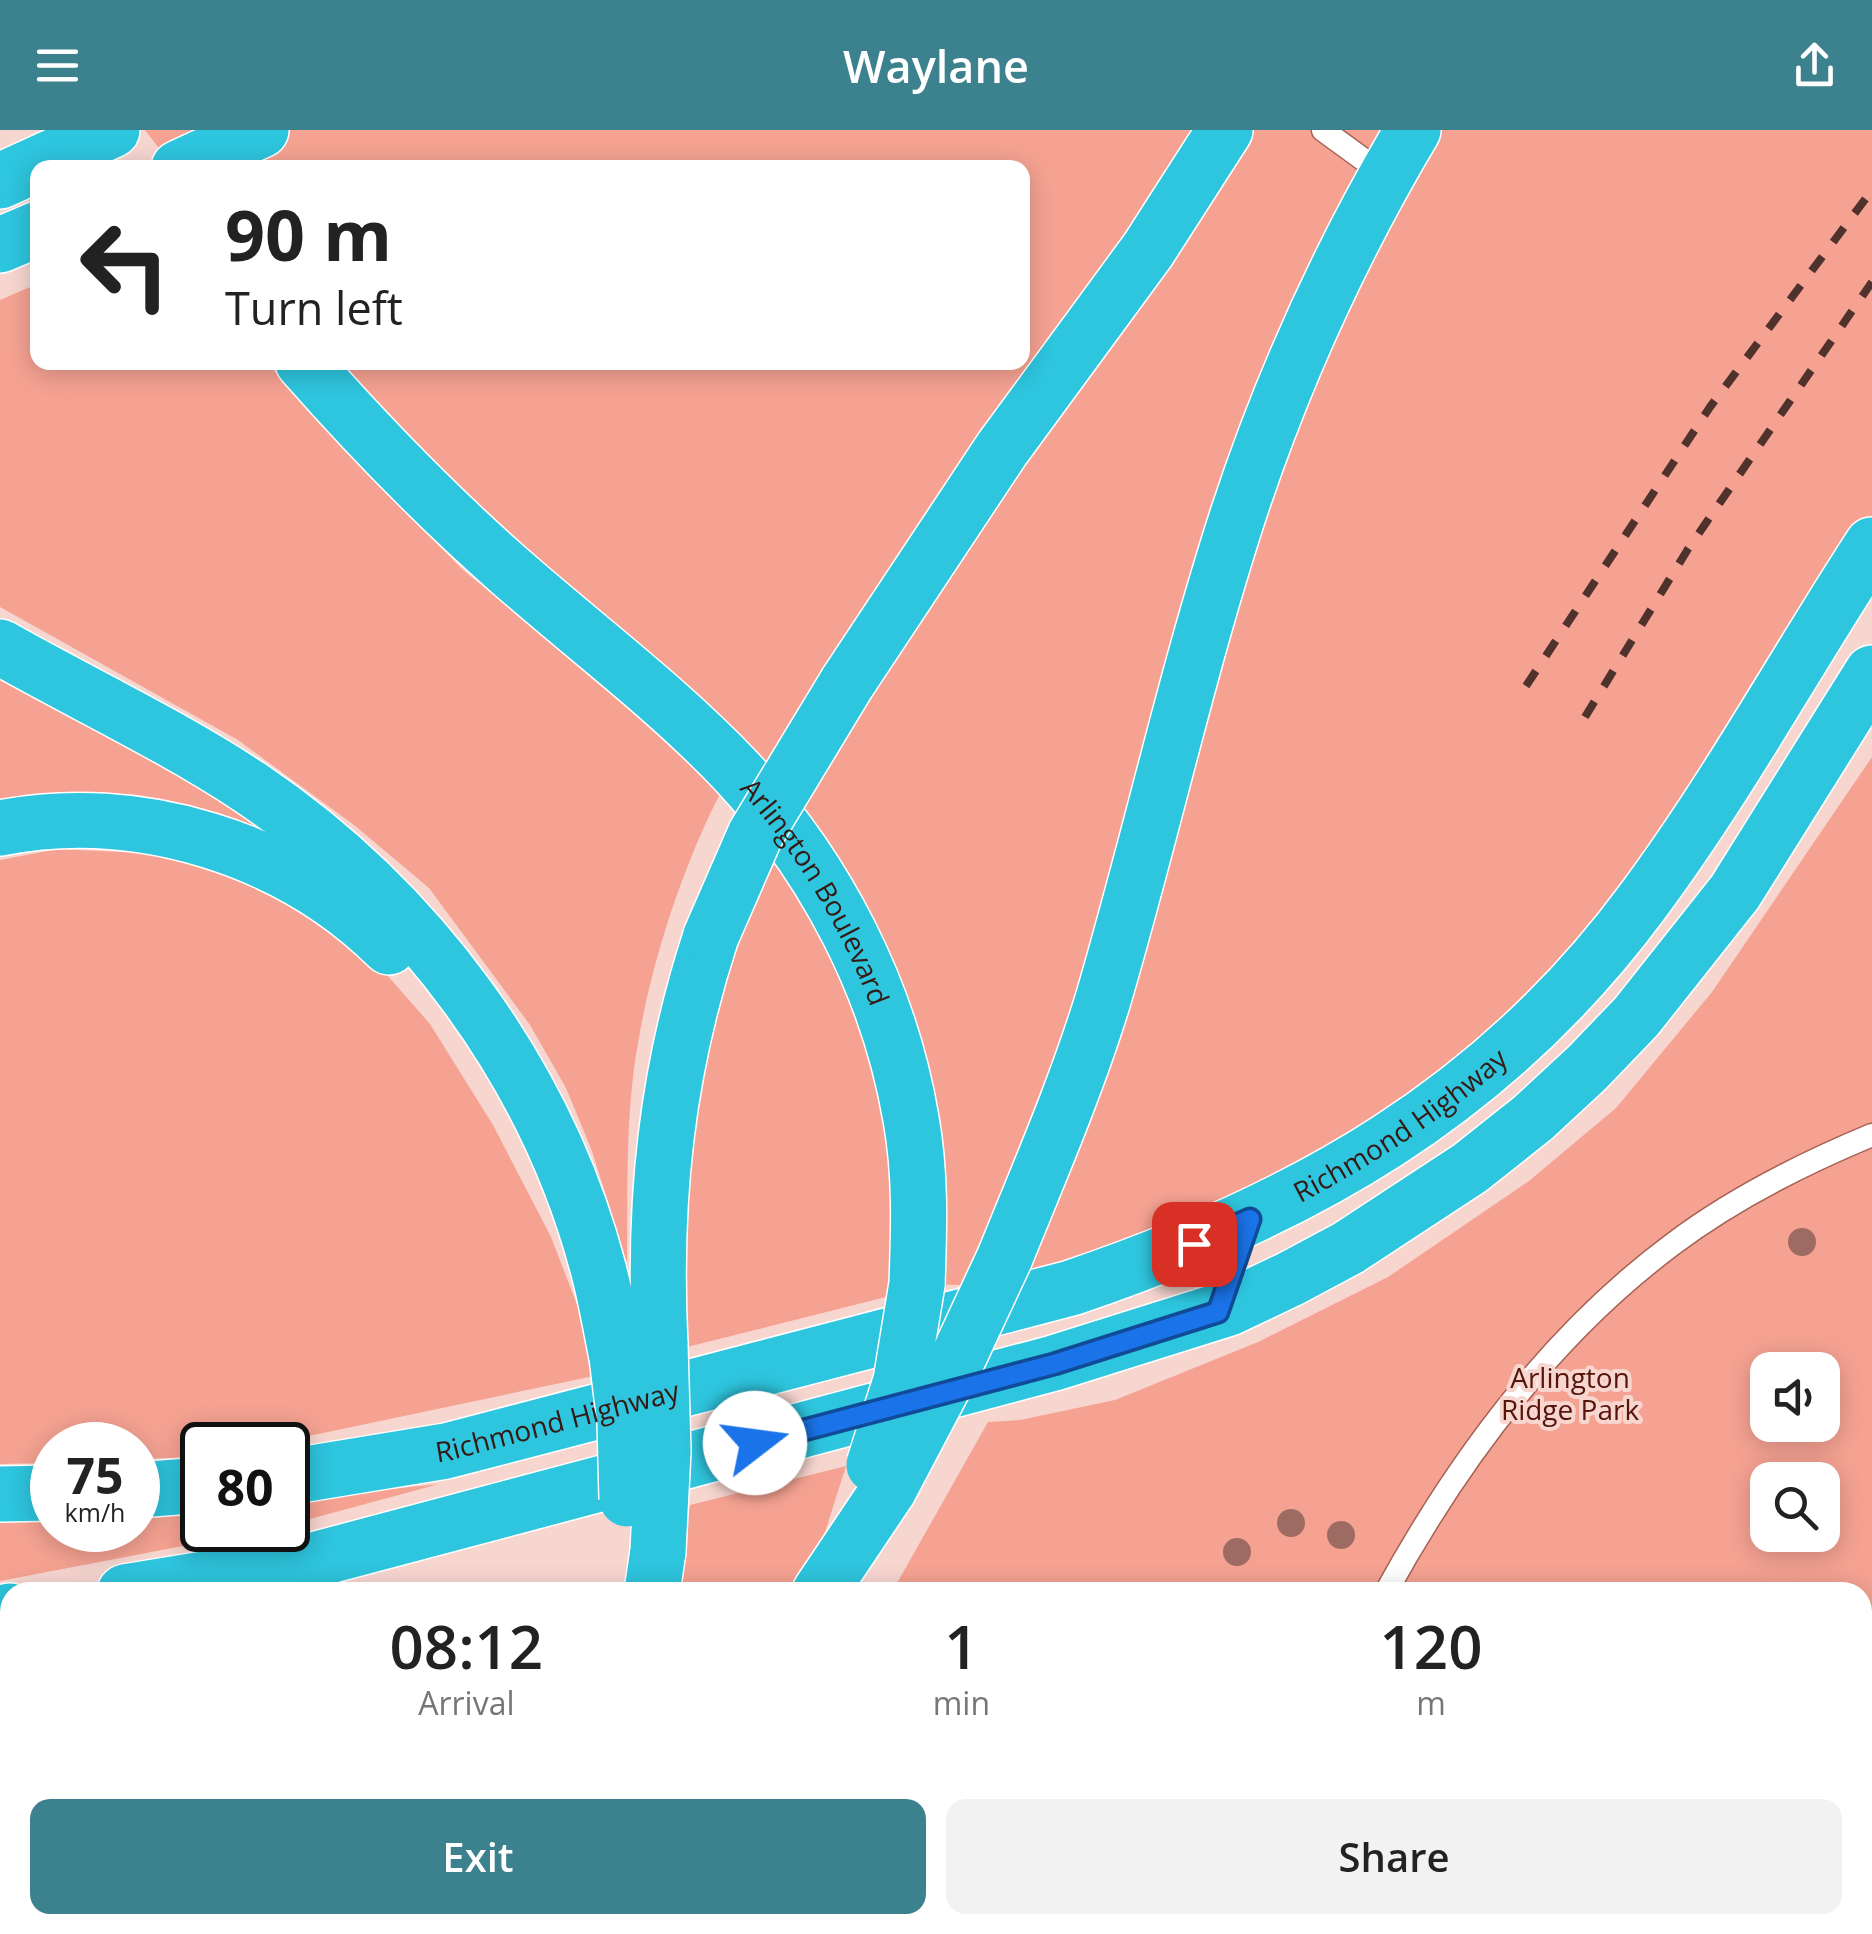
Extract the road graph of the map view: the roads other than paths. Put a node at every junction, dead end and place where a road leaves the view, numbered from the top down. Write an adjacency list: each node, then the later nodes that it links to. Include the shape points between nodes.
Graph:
1 (112, 130): 7 (highway)
2 (123, 130): 8 (highway)
3 (261, 130): 9 (highway)
4 (1225, 130): 23 (highway, bridge, via 1148,250 1002,449 754,835 711,936 681,1037)
5 (1323, 130): 6 (lane)
6 (1399, 153): 26 (highway, bridge, via 1316,316 1258,459 1071,1094 950,1374)
7 (45, 160)
8 (144, 160)
9 (196, 160)
10 (30, 167): 11 (highway)
11 (0, 180)
12 (30, 232): 13 (highway)
13 (0, 244)
14 (310, 370): 26 (highway, Arlington Boulevard, bridge, via 407,477 724,760 816,872 868,970 911,1118 917,1172 917,1284)
15 (1872, 545): 21 (highway, Richmond Highway, via 1680,849 1586,970 1462,1089 1335,1176)
16 (0, 647): 19 (highway, via 250,788 362,874 473,1004)
17 (1872, 673): 22 (highway, via 1735,892 1588,1068 1508,1138 1406,1211 1290,1279)
18 (0, 828): 19 (highway, via 83,821 154,828 227,846 288,874 384,942)
19 (542, 1122): 23 (highway, via 598,1268)
20 (1872, 1135): 31 (lane, via 1703,1223 1597,1308 1479,1445)
21 (1250, 1219): 22 (lane); 24 (highway, Richmond Highway, via 1166,1256 1052,1293 464,1446)
22 (1218, 1312): 29 (highway, via 1054,1364 306,1562)
23 (639, 1351): 28 (highway, bridge, via 627,1461)
24 (310, 1473)
25 (30, 1493): 27 (highway)
26 (876, 1493): 30 (highway, Arlington Boulevard)
27 (0, 1494)
28 (638, 1574)
29 (186, 1582)
30 (826, 1582)
31 (1392, 1582)

